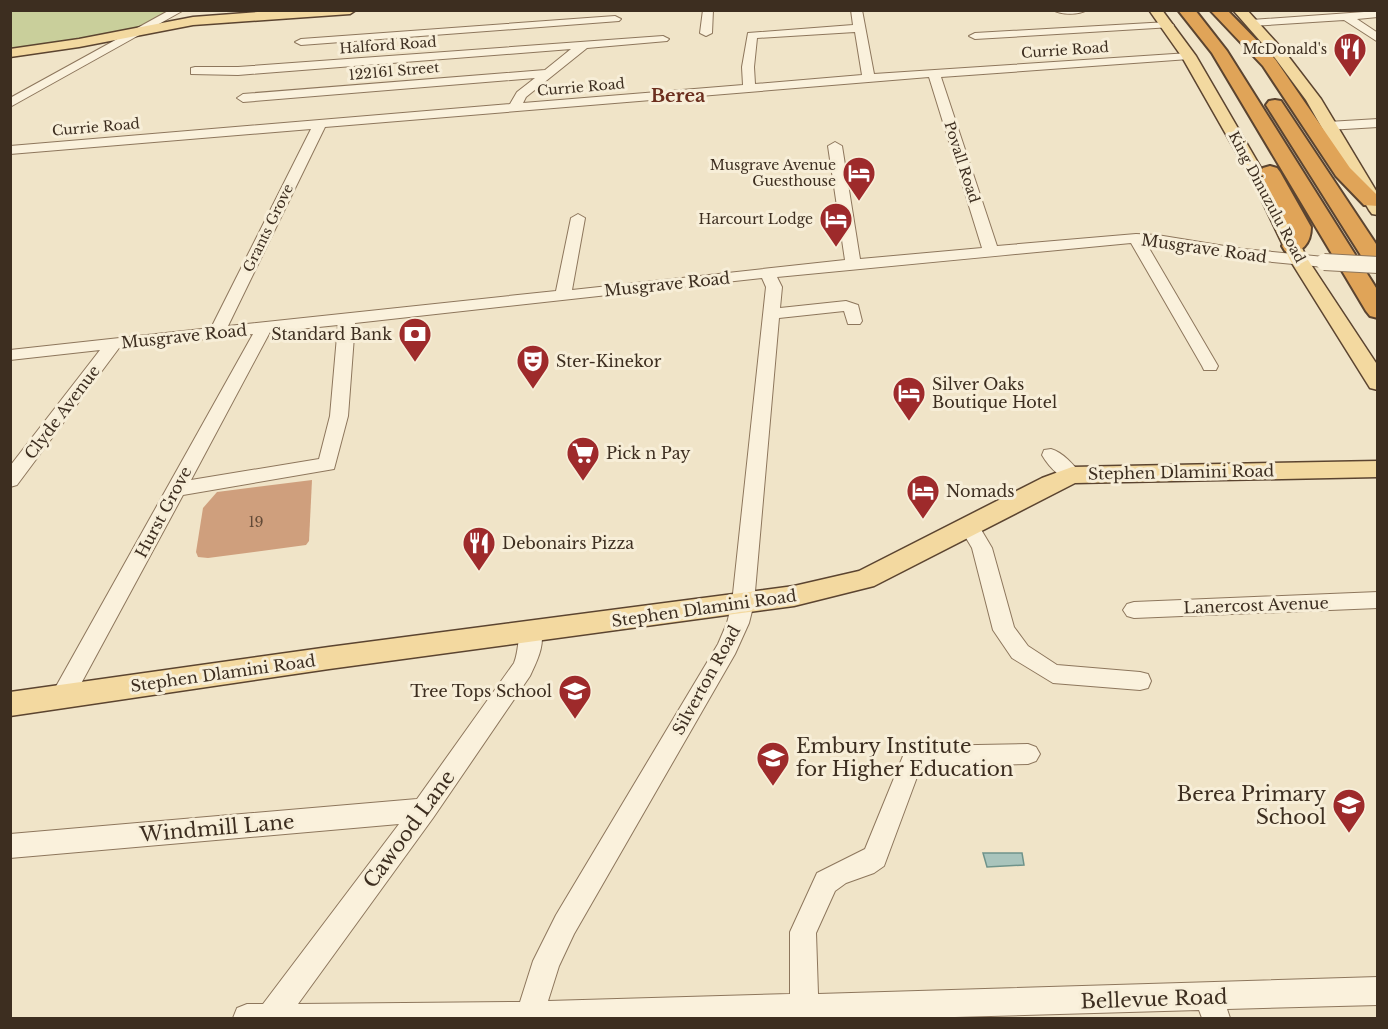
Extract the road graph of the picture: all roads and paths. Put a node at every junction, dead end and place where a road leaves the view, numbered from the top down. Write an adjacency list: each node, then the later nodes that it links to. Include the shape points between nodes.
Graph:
1 (278, 10): 13 (main road)
2 (350, 10): 20 (main road, via 206,20)
3 (626, 10): 17 (street)
4 (708, 10): 21 (street)
5 (856, 10): 19 (street)
6 (1058, 10): 7 (street)
7 (1082, 10)
8 (1155, 10): 16 (main road, King Dinuzulu Road)
9 (1186, 10): 51 (highway, via 1219,51)
10 (1208, 10): 48 (highway, via 1259,79)
11 (1218, 10): 42 (highway, via 1269,63 1343,172)
12 (1239, 10): 18 (main road)
13 (176, 14): 20 (main road)
14 (1377, 14): 15 (street)
15 (1346, 16): 18 (street); 24 (street)
16 (1171, 18): 22 (street); 28 (main road, King Dinuzulu Road); 46 (highway, via 1202,49 1235,114 1285,195 1300,227)
17 (615, 19): 25 (street); 26 (street)
18 (1251, 23): 39 (main road, via 1296,75)
19 (859, 28): 32 (street); 33 (street, via 753,35)
20 (140, 31): 27 (main road); 35 (street)
21 (706, 33)
22 (975, 36)
23 (663, 39): 26 (street, Halford Road)
24 (1377, 39)
25 (301, 42)
26 (584, 45): 29 (street, Halford Road); 30 (street)
27 (10, 53)
28 (1189, 56): 31 (street, Currie Road); 46 (main road, King Dinuzulu Road, via 1260,180)
29 (195, 71)
30 (548, 73): 34 (street, 122161 Street); 36 (street, via 521,94)
31 (934, 74): 32 (street, Currie Road); 45 (street, Povall Road)
32 (869, 78): 33 (street, Currie Road)
33 (749, 88): 36 (street, Currie Road)
34 (243, 98)
35 (10, 103)
36 (514, 108): 38 (street, Currie Road)
37 (1377, 123): 39 (street)
38 (320, 124): 41 (street, Currie Road); 56 (street, Grants Grove)
39 (1328, 126): 42 (main road)
40 (835, 146): 47 (street)
41 (10, 150)
42 (1374, 206)
43 (578, 218): 50 (street)
44 (1136, 238): 45 (street, Musgrave Road); 46 (street, Musgrave Road); 59 (street)
45 (991, 251): 47 (street, Musgrave Road)
46 (1296, 253): 48 (street, Musgrave Road, bridge, via 1324,262); 60 (main road, King Dinuzulu Road)
47 (853, 264): 49 (street, Musgrave Road)
48 (1377, 265)
49 (767, 273): 50 (street, Musgrave Road); 52 (street, Silverton Road, via 774,287)
50 (563, 296): 53 (street, Musgrave Road)
51 (1377, 311)
52 (771, 314): 54 (street, via 846,306 852,308); 68 (street, Silverton Road)
53 (347, 319): 55 (street, Musgrave Road); 65 (street, via 339,416 327,464)
54 (854, 321)
55 (264, 328): 56 (street, Musgrave Road); 65 (street, Hurst Grove)
56 (217, 332): 57 (street, Musgrave Road)
57 (114, 344): 58 (street, Musgrave Road); 64 (street, Clyde Avenue)
58 (10, 355)
59 (1210, 366)
60 (1377, 383)
61 (1051, 455): 63 (street)
62 (1377, 469): 63 (main road, Stephen Dlamini Road)
63 (1072, 475): 66 (main road, Stephen Dlamini Road)
64 (10, 480)
65 (175, 489): 72 (street, Hurst Grove)
66 (969, 526): 68 (main road, Stephen Dlamini Road, via 855,583); 71 (street, via 982,548 1004,630 1020,652 1053,674)
67 (1377, 600): 69 (street, Lanercost Avenue)
68 (743, 603): 70 (main road, Stephen Dlamini Road); 80 (street, Silverton Road, via 727,648 552,950)
69 (1134, 610)
70 (531, 632): 72 (main road, Stephen Dlamini Road); 75 (street, Cawood Lane, via 529,654 522,669)
71 (1140, 681)
72 (62, 697): 73 (main road, Stephen Dlamini Road)
73 (10, 704)
74 (1028, 754): 78 (street, via 924,756 911,763 875,858 838,872 826,882 806,924 802,939)
75 (424, 810): 76 (street, Windmill Lane); 82 (street, Cawood Lane)
76 (10, 846)
77 (1377, 991): 79 (street, Bellevue Road)
78 (804, 1008): 79 (street, Bellevue Road); 80 (street, Bellevue Road)
79 (1212, 1008)
80 (531, 1017): 82 (street, Bellevue Road)
81 (247, 1018): 82 (street, Bellevue Road)
82 (270, 1018)

